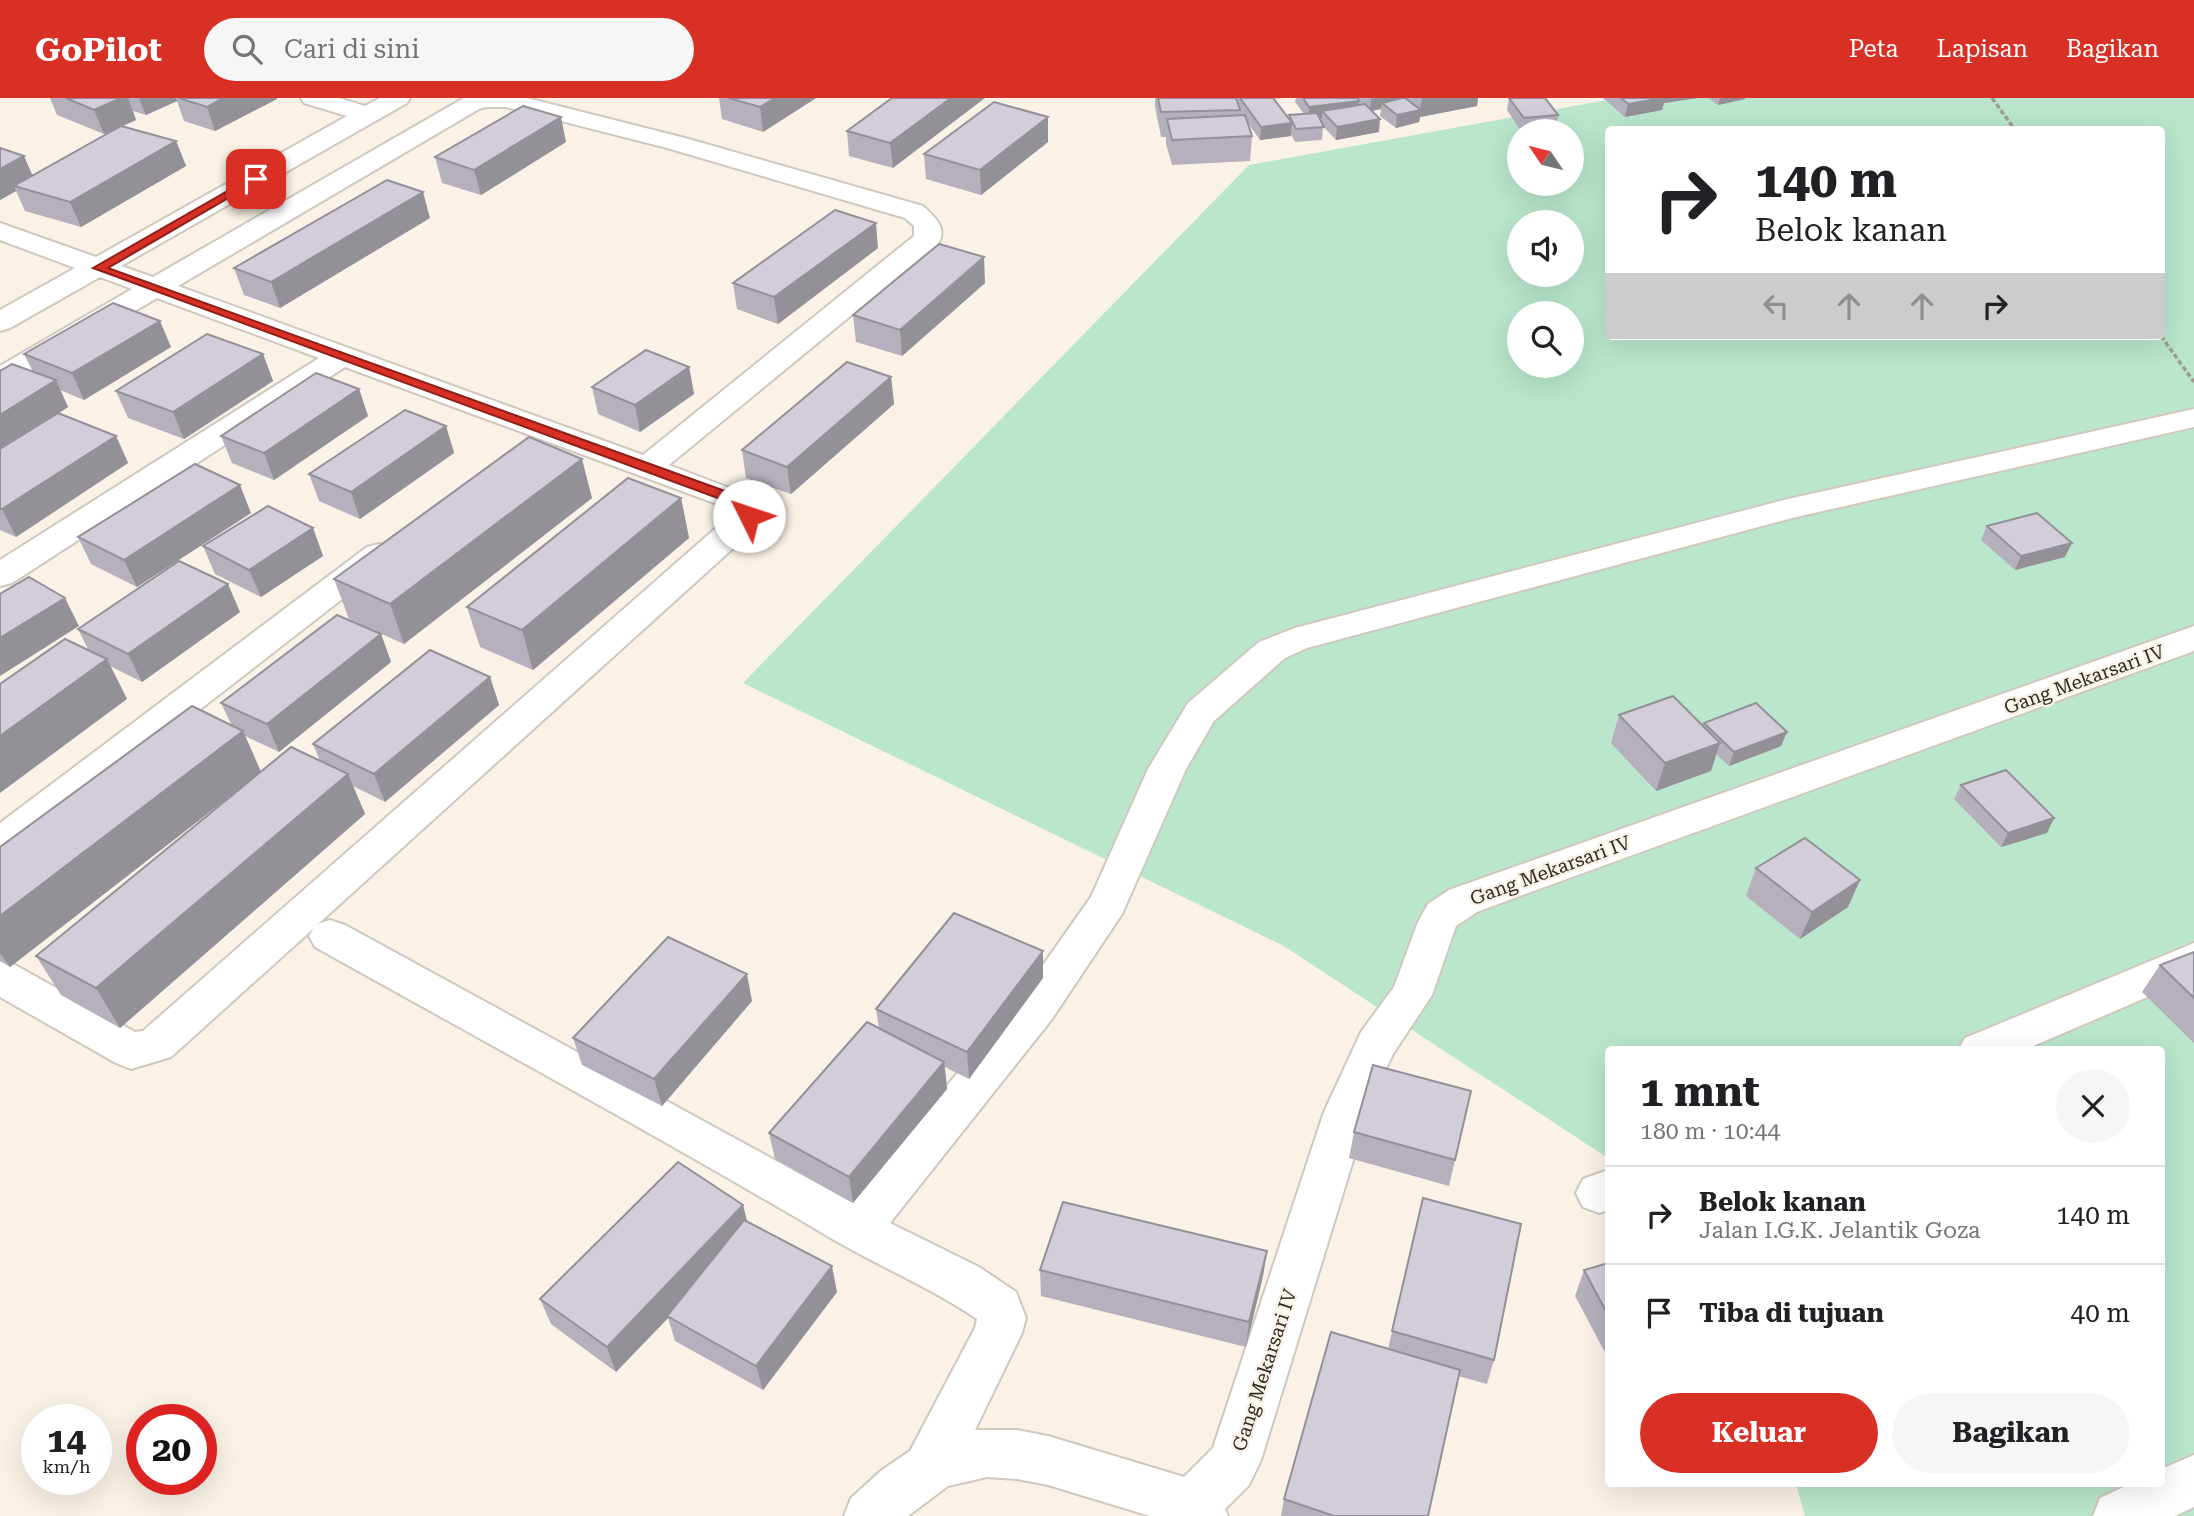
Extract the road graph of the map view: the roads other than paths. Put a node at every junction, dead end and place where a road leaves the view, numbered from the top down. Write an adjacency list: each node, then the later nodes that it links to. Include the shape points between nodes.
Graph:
1 (313, 98): 3 (street)
2 (398, 98): 3 (street)
3 (368, 115): 5 (street)
4 (0, 231): 5 (street)
5 (99, 268): 6 (street); 7 (street)
6 (155, 287): 8 (street); 9 (street); 13 (street, via 470,104 486,100 506,100 676,143 914,212 927,224 928,239)
7 (0, 322)
8 (342, 356): 11 (street); 15 (street)
9 (0, 378)
10 (2194, 418): 22 (street, via 1788,509 1308,636 1272,650 1201,712 1167,769 1108,902 1037,1007)
11 (542, 430): 12 (street); 13 (street)
12 (509, 455)
13 (646, 468): 20 (street, via 739,501 749,507 749,516 156,1045 131,1051)
14 (409, 531): 17 (street)
15 (0, 575)
16 (2194, 638): 25 (street, Gang Mekarsari IV, via 1492,890 1442,915 1410,995 1376,1044 1346,1112 1235,1460 1224,1477 1207,1488)
17 (0, 844)
18 (330, 936): 22 (street)
19 (2194, 959): 21 (street)
20 (0, 977)
21 (1989, 1046)
22 (858, 1229): 23 (street, via 962,1282 999,1307 998,1333)
23 (928, 1469): 25 (street, Gang Mekarsari IV, via 975,1454 1025,1453 1167,1495); 26 (street, Gang Mekarsari IV)
24 (2194, 1480): 27 (street)
25 (1198, 1512)
26 (870, 1516)
27 (2119, 1516)

